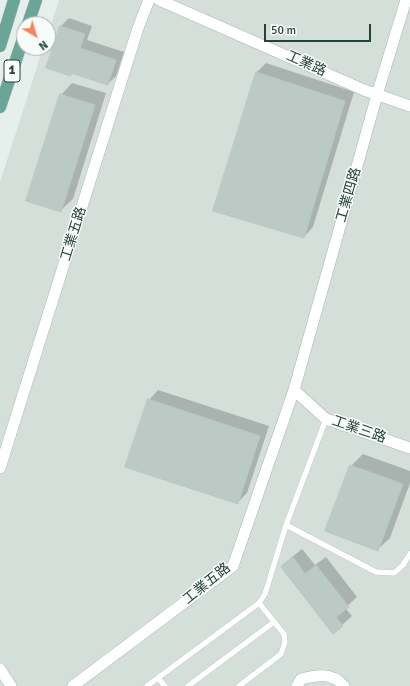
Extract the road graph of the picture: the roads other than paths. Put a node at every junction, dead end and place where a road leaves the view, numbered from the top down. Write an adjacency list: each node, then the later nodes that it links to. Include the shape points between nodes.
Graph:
1 (14, 0): 7 (main road, 1)
2 (36, 0): 6 (main road)
3 (149, 0): 15 (street, 工業五路)
4 (159, 0): 9 (street, 工業路)
5 (406, 0): 9 (street, 工業四路)
6 (31, 16)
7 (0, 46)
8 (17, 56): 11 (main road, 1)
9 (377, 95): 10 (street, 工業路); 12 (street, 工業四路)
10 (410, 106)
11 (0, 107)
12 (294, 390): 13 (street, 工業三路); 23 (street, 工業五路, via 233,566)
13 (326, 419): 14 (street, 工業三路); 16 (lane)
14 (410, 448)
15 (0, 468)
16 (286, 525): 17 (lane, via 376,572 394,574); 18 (lane, via 265,594)
17 (410, 554)
18 (259, 603): 19 (lane); 21 (lane)
19 (274, 622): 26 (lane); 27 (lane, via 284,634 285,642 281,654)
20 (0, 669): 22 (street)
21 (158, 678): 24 (lane); 25 (lane)
22 (11, 686)
23 (73, 686)
24 (147, 686)
25 (165, 686)
26 (188, 686)
27 (239, 686)
28 (297, 686): 29 (street, via 301,679 326,675)
29 (344, 686)

